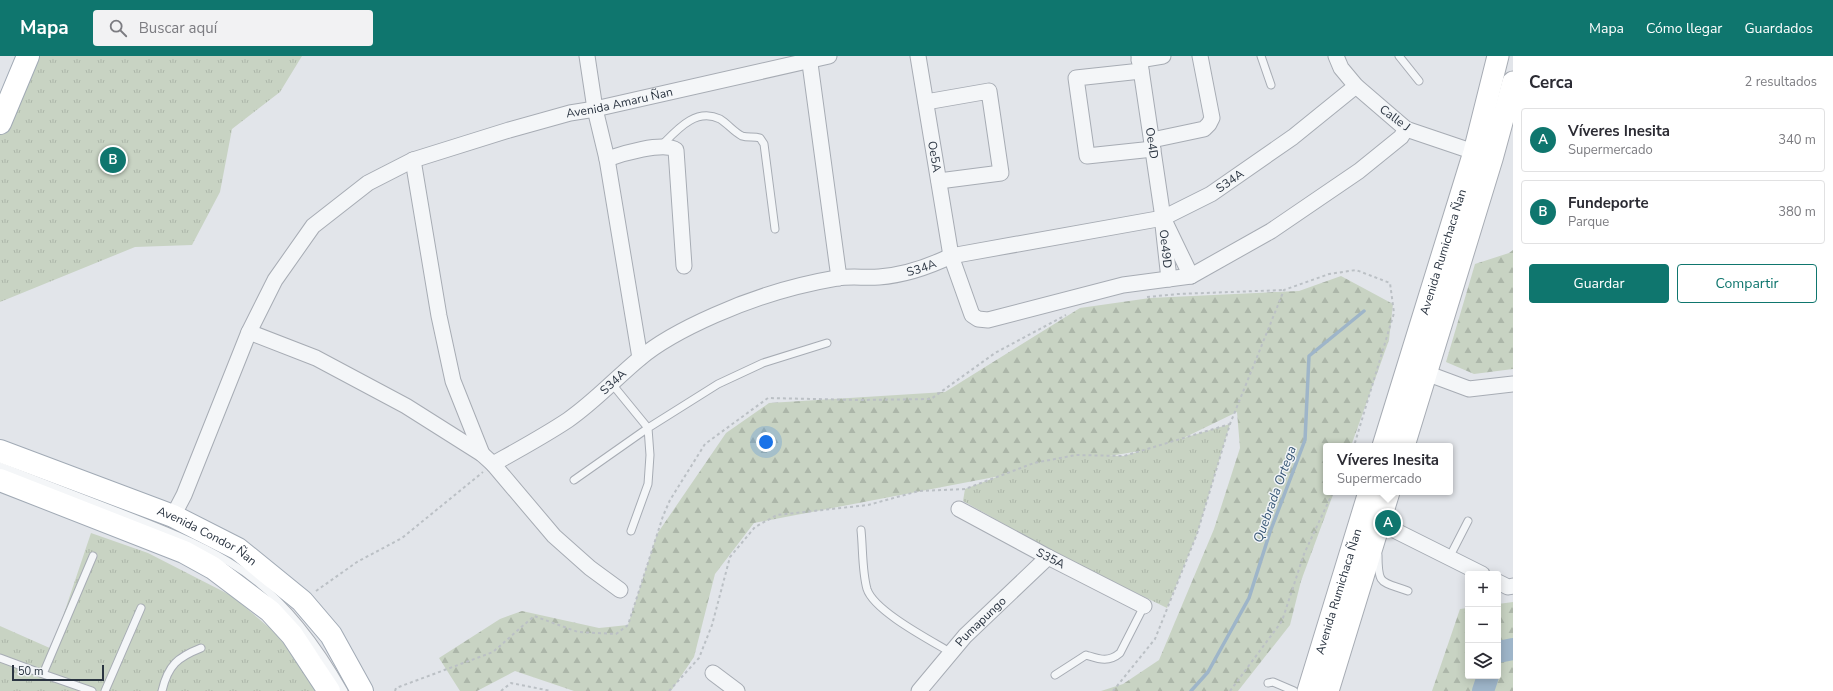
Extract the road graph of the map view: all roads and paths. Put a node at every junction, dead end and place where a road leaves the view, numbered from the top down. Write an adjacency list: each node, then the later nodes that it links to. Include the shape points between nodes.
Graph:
1 (28, 56): 19 (main road)
2 (587, 56): 18 (street)
3 (829, 56): 11 (street, Avenida Amaru Ñan)
4 (918, 56): 17 (street, Oe5A)
5 (1163, 56): 12 (street)
6 (1200, 56): 21 (street, via 1212,118 1209,124 1204,129)
7 (1261, 56): 15 (lane)
8 (1336, 56): 16 (street, Calle J, via 1341,68)
9 (1399, 56): 13 (lane)
10 (1498, 56): 23 (main road, Avenida Rumichaca Ñan)
11 (810, 58): 18 (street, Avenida Amaru Ñan); 32 (street)
12 (1140, 62): 21 (street, Oe4D); 21 (street, via 1076,78 1087,156)
13 (1420, 81)
14 (1513, 82): 40 (main road, Avenida Rumichaca Ñan)
15 (1270, 85)
16 (1356, 86): 20 (street, Calle J); 27 (street, S34A, via 1293,137)
17 (926, 102): 26 (street, Oe5A); 26 (street, via 989,91 1001,173)
18 (595, 109): 24 (street); 25 (street, Avenida Amaru Ñan, via 570,113)
19 (0, 123)
20 (1406, 129): 23 (street, Calle J); 31 (street, via 1401,137 1359,171 1271,231)
21 (1152, 144): 27 (street, Oe4D)
22 (660, 147): 24 (street); 28 (lane, via 685,123 693,118 705,116 718,118 742,136 760,138 764,144); 30 (street, via 672,147 676,150)
23 (1474, 152): 46 (main road, Avenida Rumichaca Ñan)
24 (607, 159): 39 (street)
25 (413, 160): 37 (street, Avenida Amaru Ñan, via 368,182 313,226 275,280); 49 (street, via 436,301 454,381)
26 (939, 181): 29 (street, Oe5A)
27 (1166, 224): 29 (street, S34A); 31 (street, Oe49D); 33 (street, Oe49D, via 1162,231)
28 (775, 229)
29 (951, 256): 32 (street, S34A, via 926,268 906,273 881,277); 33 (street, Oe5A, via 972,314 978,319 988,320 1123,285)
30 (684, 266)
31 (1191, 276): 33 (street, Oe5A)
32 (839, 278): 39 (street, S34A, via 776,292 716,314)
33 (1169, 279)
34 (1284, 290): 35 (path); 43 (path); 45 (path, via 1329,274 1356,270 1390,284 1394,313)
35 (1141, 297)
36 (1070, 313): 86 (path, via 995,353 931,399 768,398 705,444 670,500 628,625 616,634 578,632 534,616 493,652 396,688)
37 (249, 332): 49 (street, via 316,358 406,406); 57 (street, Avenida Amaru Ñan, via 184,495)
38 (827, 343): 44 (lane, via 763,363 718,384)
39 (640, 358): 41 (street, S34A)
40 (1426, 373): 42 (street, via 1470,389); 47 (main road, Avenida Rumichaca Ñan)
41 (612, 384): 44 (lane); 49 (street, S34A, via 569,420)
42 (1513, 384)
43 (1230, 424): 89 (path, via 1124,456 1076,455 1034,463 965,489 919,491 868,505 777,515 755,527 730,557 712,625 698,658); 92 (path, via 1197,534 1155,639)
44 (648, 428): 52 (lane); 61 (lane, via 648,484)
45 (1355, 443)
46 (1384, 443)
47 (1405, 443)
48 (0, 451): 57 (main road, Avenida Condor Ñan)
49 (487, 459): 68 (street, via 554,536); 70 (path, via 402,538 357,562)
50 (0, 466): 84 (lane, via 182,537 229,562 289,612 326,659)
51 (0, 480): 83 (main road, Avenida Condor Ñan, via 184,552 213,568 270,611 292,635)
52 (574, 480)
53 (1332, 495): 93 (path, via 1304,554 1282,621)
54 (1369, 495): 59 (main road, Avenida Rumichaca Ñan)
55 (1388, 495): 59 (main road, Avenida Rumichaca Ñan)
56 (959, 509): 63 (street, S35A)
57 (173, 516): 70 (main road, Avenida Condor Ñan, via 238,549)
58 (1468, 521): 64 (lane)
59 (1373, 524): 64 (street); 69 (lane, via 1379,578 1383,582); 95 (main road, Avenida Rumichaca Ñan); 96 (main road, Avenida Rumichaca Ñan)
60 (861, 530): 74 (lane, via 867,589 872,598 882,609)
61 (631, 531)
62 (93, 556): 77 (lane)
63 (1048, 557): 71 (street, S35A); 74 (street, Pumapungo)
64 (1449, 558): 65 (street)
65 (1476, 571)
66 (1501, 584): 67 (street)
67 (1513, 586)
68 (620, 590)
69 (1408, 591)
70 (302, 601): 85 (main road, Avenida Condor Ñan, via 331,635)
71 (1144, 606): 78 (lane, via 1115,658 1105,660 1086,656)
72 (141, 608): 81 (lane)
73 (201, 648): 82 (lane, via 186,654 173,665)
74 (950, 652): 91 (street, Pumapungo)
75 (0, 658): 77 (lane)
76 (713, 673): 90 (street)
77 (43, 674): 80 (lane)
78 (1055, 675)
79 (1268, 683): 94 (lane, via 1273,682)
80 (92, 691)
81 (105, 691)
82 (162, 691)
83 (329, 691)
84 (344, 691)
85 (362, 691)
86 (395, 691)
87 (501, 691): 88 (path, via 511,683)
88 (551, 691)
89 (669, 691)
90 (737, 691)
91 (919, 691)
92 (1113, 691)
93 (1230, 691)
94 (1294, 691)
95 (1308, 691)
96 (1328, 691)

